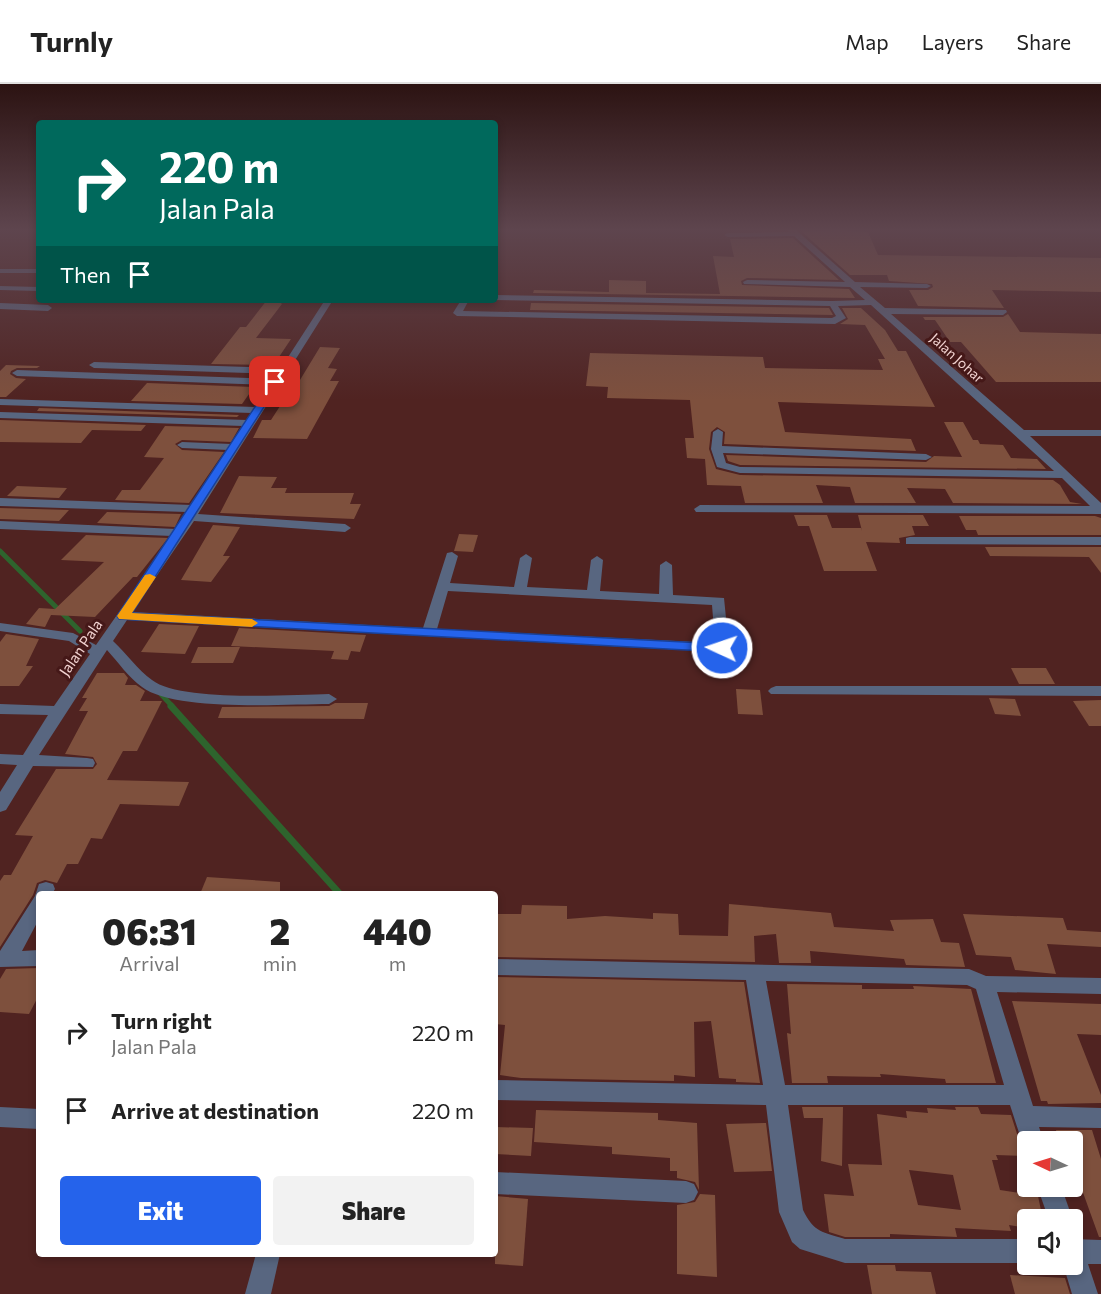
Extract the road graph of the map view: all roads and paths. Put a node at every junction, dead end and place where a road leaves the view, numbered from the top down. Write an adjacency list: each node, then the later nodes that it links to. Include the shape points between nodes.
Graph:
1 (856, 286): 5 (street, Jalan Johar)
2 (0, 288): 3 (street)
3 (36, 289)
4 (498, 298): 8 (street)
5 (874, 302): 8 (street); 11 (street, Jalan Johar)
6 (327, 303): 15 (street, Jalan Pala)
7 (463, 303): 8 (street, via 457,313 835,321 843,318)
8 (832, 304)
9 (0, 306): 10 (street)
10 (48, 308)
11 (884, 311): 12 (street); 21 (street, Jalan Johar)
12 (1003, 312)
13 (94, 365): 15 (street)
14 (17, 373): 15 (street)
15 (279, 377): 17 (street, Jalan Pala)
16 (0, 402): 17 (street)
17 (259, 410): 19 (street, Jalan Pala)
18 (0, 415): 19 (street)
19 (250, 423): 25 (street, Jalan Pala)
20 (718, 432): 26 (street)
21 (1021, 433): 22 (street); 29 (street, Jalan Johar)
22 (1101, 433)
23 (182, 445): 25 (street)
24 (917, 445): 27 (street)
25 (236, 447): 33 (street, Jalan Pala)
26 (716, 449): 27 (street); 28 (street, via 722,465 740,470)
27 (926, 457): 28 (street)
28 (934, 473): 29 (street)
29 (1064, 475): 32 (street, Jalan Johar)
30 (0, 502): 33 (street)
31 (700, 509): 32 (street)
32 (1101, 510)
33 (192, 513): 35 (street); 36 (street, Jalan Pala)
34 (0, 525): 36 (street)
35 (345, 528)
36 (180, 533): 47 (street, Jalan Pala)
37 (909, 541): 38 (street)
38 (1101, 541)
39 (452, 556): 43 (street)
40 (526, 558): 44 (street)
41 (597, 560): 45 (street)
42 (666, 565): 46 (street)
43 (443, 587): 44 (street); 49 (street)
44 (520, 591): 45 (street)
45 (593, 595): 46 (street)
46 (666, 598): 49 (street, via 719,601 722,648)
47 (123, 616): 49 (street); 50 (street, Jalan Pala)
48 (0, 627): 50 (street, via 74,637)
49 (429, 632)
50 (102, 647): 53 (street, via 147,684 168,694 231,700); 55 (street, Jalan Pala)
51 (776, 691): 52 (street)
52 (1101, 691)
53 (329, 699)
54 (0, 709): 55 (street)
55 (58, 711): 57 (street, Jalan Pala)
56 (0, 759): 57 (street)
57 (28, 760): 58 (street); 59 (street, Jalan Pala)
58 (87, 763)
59 (0, 806)
60 (36, 906): 62 (street)
61 (36, 958): 62 (street)
62 (4, 959)
63 (498, 967): 64 (street)
64 (755, 973): 65 (street, via 961,975); 68 (street)
65 (984, 984): 66 (street); 69 (street)
66 (1101, 986)
67 (498, 1090): 68 (street)
68 (776, 1095): 69 (street); 77 (street, via 791,1212 796,1226 809,1240 845,1251)
69 (1017, 1095): 70 (street)
70 (1024, 1116): 72 (street); 74 (street)
71 (0, 1117): 73 (street)
72 (1101, 1118)
73 (36, 1119)
74 (1029, 1131)
75 (498, 1183): 76 (street)
76 (686, 1192)
77 (1017, 1251)
78 (1083, 1252): 79 (street)
79 (1101, 1252)
80 (267, 1257): 82 (street)
81 (1079, 1275): 83 (street)
82 (258, 1294)
83 (1085, 1294)

